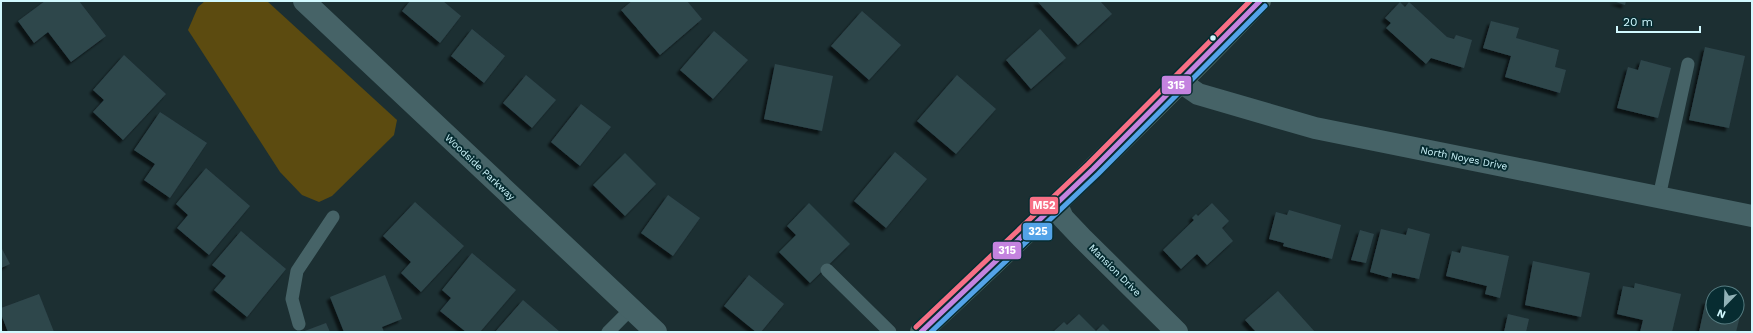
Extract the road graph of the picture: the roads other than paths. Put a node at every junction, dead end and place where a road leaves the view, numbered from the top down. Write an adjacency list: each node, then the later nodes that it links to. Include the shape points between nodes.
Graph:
1 (304, 1): 10 (street, Woodside Parkway)
2 (1260, 1): 4 (highway)
3 (1688, 64): 5 (lane)
4 (1182, 83): 5 (street, North Noyes Drive, via 1198,94 1315,128); 6 (highway)
5 (1659, 197): 7 (street, North Noyes Drive)
6 (1057, 205): 15 (highway); 16 (street, Mansion Drive, via 1063,218)
7 (1752, 216)
8 (333, 217): 11 (lane, via 298,271 292,299)
9 (826, 270): 14 (lane)
10 (631, 309): 12 (lane); 13 (street, Woodside Parkway)
11 (299, 324)
12 (608, 332)
13 (656, 332)
14 (890, 332)
15 (921, 332)
16 (1177, 332)

